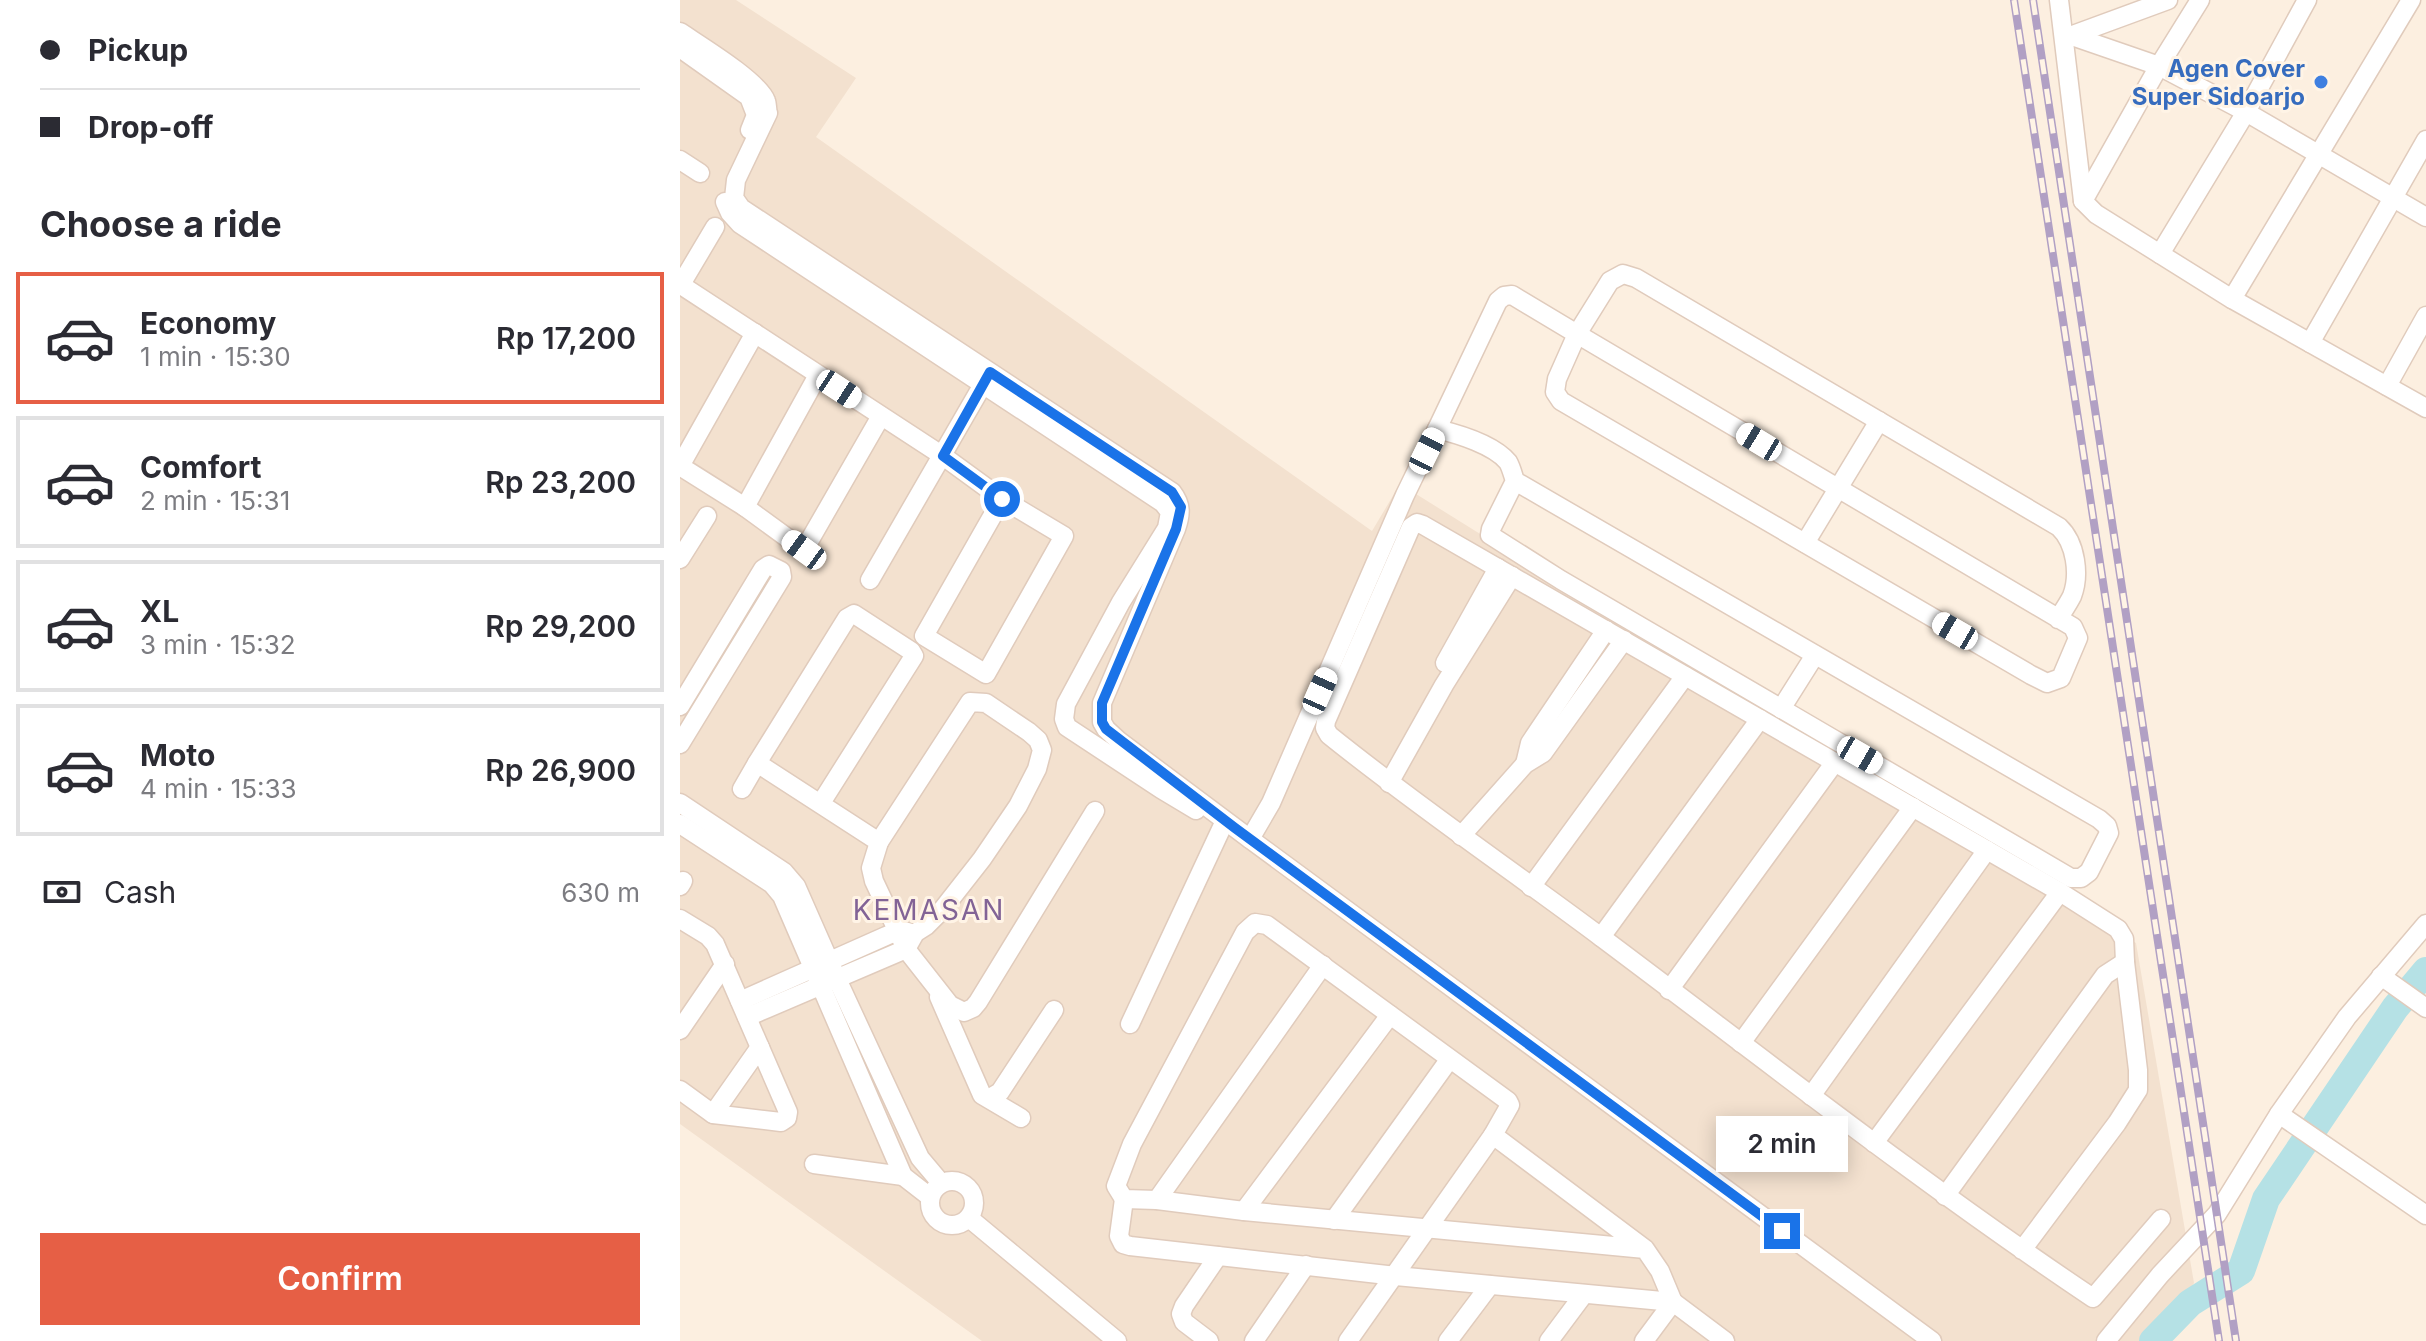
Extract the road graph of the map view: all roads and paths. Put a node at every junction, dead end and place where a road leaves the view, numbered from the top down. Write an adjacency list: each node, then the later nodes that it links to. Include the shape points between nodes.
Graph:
1 (2059, 0): 7 (street)
2 (2168, 0): 7 (street)
3 (2200, 0): 9 (street)
4 (2307, 0): 10 (street)
5 (2411, 0): 12 (street)
6 (680, 32): 27 (street, via 751,81 767,101 768,113 736,180 734,198 741,208)
7 (2067, 36): 9 (street); 16 (street)
8 (680, 48): 27 (street, via 749,97 754,107 753,125 723,189 730,213 740,224)
9 (2159, 66): 10 (street); 16 (street)
10 (2246, 112): 12 (street); 19 (street)
11 (2426, 140): 15 (street)
12 (2319, 155): 15 (street); 21 (street)
13 (680, 160): 14 (street)
14 (700, 173)
15 (2392, 198): 17 (street); 25 (street)
16 (2083, 201): 19 (street)
17 (2426, 217)
18 (715, 227): 20 (street)
19 (2160, 254): 21 (street)
20 (680, 286): 23 (street)
21 (2232, 299): 25 (street)
22 (2426, 316): 28 (street)
23 (755, 333): 26 (street); 37 (street, via 680,466)
24 (1577, 334): 31 (street, via 1610,281 1623,274); 32 (street, via 1512,295 1504,296); 35 (street); 39 (street, via 1557,379 1555,392 1561,401)
25 (2310, 343): 28 (street)
26 (818, 375): 30 (street); 37 (street)
27 (986, 378): 33 (street); 62 (street, via 1177,499 1181,507 1176,529 1112,676 1102,703 1102,722 1119,741); 62 (street, via 1170,512 1167,528 1066,704 1067,727)
28 (2387, 386): 29 (street)
29 (2426, 408)
30 (881, 416): 33 (street); 37 (street, via 804,550)
31 (1879, 421): 35 (street); 43 (street, via 2065,533 2076,579)
32 (1437, 429): 34 (street, via 1488,448 1508,462); 62 (street, via 1271,803)
33 (943, 456): 36 (street); 42 (street)
34 (1515, 481): 46 (street); 49 (street, via 1490,535)
35 (1838, 488): 39 (street); 43 (street)
36 (1002, 499): 36 (street, via 1064,536 986,674 924,636)
37 (745, 507)
38 (707, 516): 40 (street)
39 (1805, 543): 43 (street, via 2047,683 2061,678 2078,638 2073,627)
40 (680, 559)
41 (1505, 572): 44 (street); 55 (street); 55 (street, via 1423,525 1411,527 1325,728)
42 (870, 580)
43 (2058, 619)
44 (1606, 630): 45 (street); 54 (street, via 1530,743)
45 (1624, 640): 47 (street); 54 (street, via 1543,753)
46 (1815, 655): 49 (street); 49 (street, via 2099,819 2109,833 2089,872 2071,878)
47 (1685, 676): 50 (street); 66 (street)
48 (680, 706): 51 (street, via 763,569 769,565 781,571)
49 (1781, 709)
50 (1760, 719): 52 (street); 70 (street)
51 (680, 744)
52 (1835, 762): 59 (street); 79 (street)
53 (757, 763): 56 (street); 58 (street); 58 (street, via 847,618 863,618 914,656)
54 (1525, 764): 63 (street)
55 (1389, 783): 63 (street)
56 (742, 789)
57 (680, 803): 74 (street, via 784,872 796,886)
58 (821, 803): 64 (street)
59 (1913, 807): 65 (street); 86 (street)
60 (1095, 811): 78 (street, via 973,1008 964,1012 950,1005)
61 (680, 824): 74 (street, via 772,884)
62 (1236, 831): 84 (street); 126 (street)
63 (1461, 836): 66 (street)
64 (879, 842): 71 (street, via 871,868 874,881); 71 (street, via 970,702 986,703 1038,740 1042,750 1037,769 1018,806 942,910)
65 (1987, 850): 67 (street); 90 (street)
66 (1531, 887): 70 (street)
67 (2060, 892): 72 (street, via 2118,929); 96 (street)
68 (680, 919): 73 (street, via 712,939)
69 (2426, 924): 76 (street)
70 (1601, 937): 79 (street)
71 (906, 938): 74 (street); 77 (street); 78 (street)
72 (2125, 962): 100 (street, via 2105,975); 110 (street, via 2138,1090)
73 (725, 964): 81 (street); 85 (street)
74 (821, 964): 77 (street); 81 (street)
75 (1323, 965): 83 (street); 101 (street, via 1267,925 1255,923 1245,932 1132,1144 1116,1186); 102 (street)
76 (2388, 981): 80 (street); 94 (street, via 2347,1017)
77 (829, 983): 81 (street); 98 (street); 99 (street)
78 (933, 984): 91 (street, via 982,1095)
79 (1669, 990): 86 (street)
80 (2419, 1003)
81 (744, 1009): 87 (street)
82 (1054, 1010): 91 (street, via 1000,1092)
83 (1390, 1015): 88 (street); 103 (street)
84 (1130, 1024)
85 (680, 1030)
86 (1741, 1043): 90 (street)
87 (760, 1047): 92 (street); 92 (street, via 787,1118 781,1122)
88 (1449, 1060): 95 (street, via 1508,1101); 107 (street)
89 (680, 1090): 92 (street)
90 (1811, 1096): 96 (street)
91 (990, 1098): 93 (street)
92 (713, 1114)
93 (1021, 1118)
94 (2285, 1118): 104 (street); 117 (street, via 2217,1214)
95 (1493, 1135): 108 (street); 109 (street)
96 (1874, 1143): 100 (street)
97 (814, 1164): 98 (street)
98 (903, 1176): 99 (street)
99 (935, 1190): 105 (street, via 929,1207 933,1217 951,1226); 105 (street, via 949,1181 966,1186 974,1201)
100 (1945, 1196): 110 (street)
101 (1124, 1199): 102 (street); 111 (street, via 1119,1236 1123,1244)
102 (1157, 1200): 103 (street)
103 (1244, 1211): 107 (street)
104 (2426, 1215)
105 (969, 1218): 118 (street)
106 (2161, 1219): 117 (street)
107 (1334, 1220): 108 (street)
108 (1427, 1228): 109 (street); 113 (street)
109 (1645, 1249): 116 (street)
110 (2022, 1250): 117 (street)
111 (1218, 1256): 112 (street); 119 (street, via 1181,1314)
112 (1306, 1265): 113 (street); 120 (street)
113 (1396, 1276): 114 (street); 121 (street)
114 (1490, 1285): 115 (street); 122 (street)
115 (1584, 1294): 116 (street); 123 (street)
116 (1673, 1302): 124 (street); 125 (street)
117 (2109, 1309): 127 (street)
118 (1117, 1341)
119 (1209, 1341)
120 (1254, 1341)
121 (1348, 1341)
122 (1448, 1341)
123 (1549, 1341)
124 (1644, 1341)
125 (1725, 1341)
126 (1932, 1341)
127 (2106, 1341)

